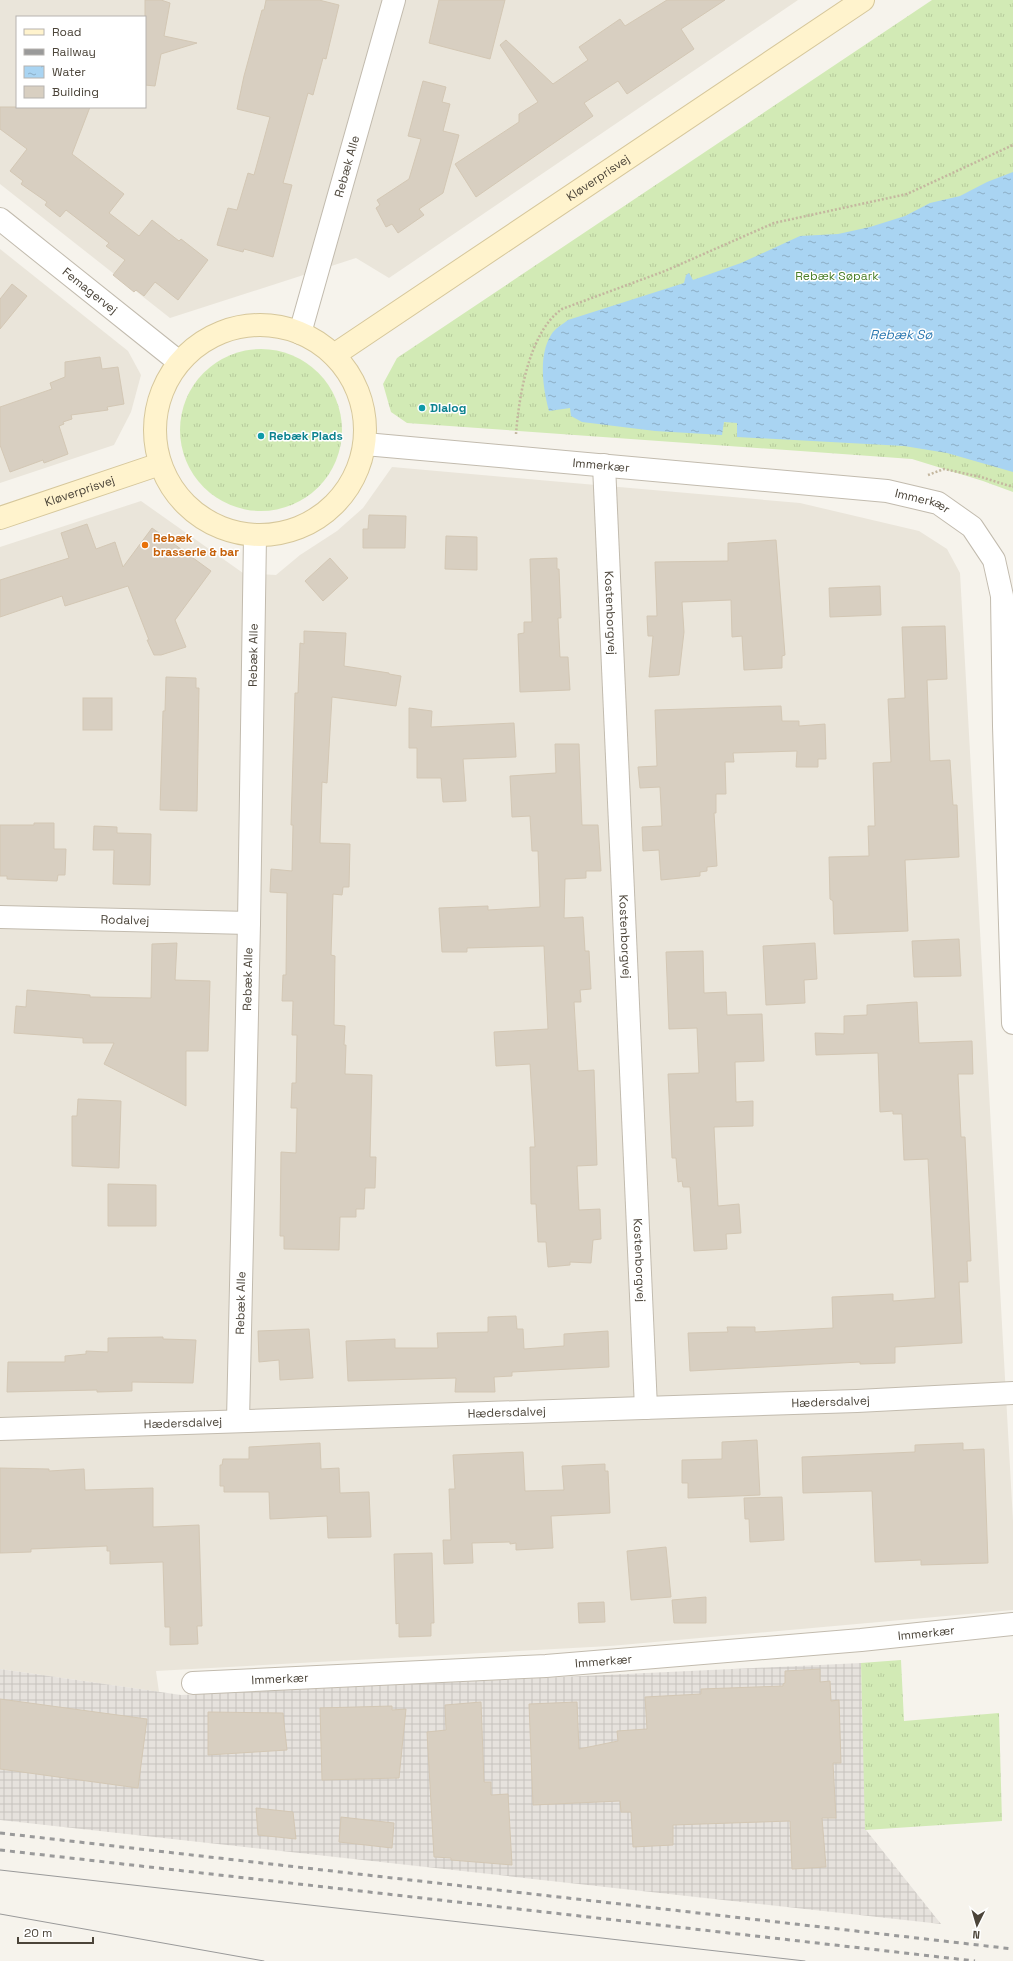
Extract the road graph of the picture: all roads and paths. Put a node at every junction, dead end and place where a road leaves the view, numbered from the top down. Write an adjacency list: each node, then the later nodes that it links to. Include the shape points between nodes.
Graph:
1 (394, 0): 5 (street, Rebæk Alle)
2 (863, 0): 6 (street, Kløverprisvej)
3 (1013, 145): 9 (path, via 907,194 774,224 665,270 562,309 548,320 535,342 518,417)
4 (0, 219): 7 (street, Femagervej)
5 (300, 333): 6 (street); 7 (street, via 268,325 235,328 204,341)
6 (334, 355): 8 (street, via 349,374 360,396 365,420)
7 (179, 362): 10 (street, via 164,385 156,411 154,438)
8 (365, 444): 9 (street, Immerkær); 15 (street, via 356,475 339,501 315,521 286,533)
9 (514, 458): 11 (street, Immerkær)
10 (160, 464): 14 (street, Kløverprisvej); 15 (street, via 174,492 196,514 224,530)
11 (604, 465): 18 (street, Immerkær, via 887,491 938,503 972,527 994,560 1002,596); 20 (street, Kostenborgvej)
12 (923, 478): 13 (path, via 944,469)
13 (1013, 487)
14 (0, 518)
15 (255, 536): 17 (street, Rebæk Alle)
16 (0, 917): 17 (street, Rodalvej)
17 (249, 923): 21 (street, Rebæk Alle)
18 (1013, 1023)
19 (1013, 1393): 20 (street, Hædersdalvej)
20 (646, 1408): 21 (street, Hædersdalvej)
21 (238, 1421): 22 (street, Hædersdalvej)
22 (0, 1429)
23 (1013, 1624): 24 (street, Immerkær, via 861,1640 546,1666)
24 (193, 1683)

